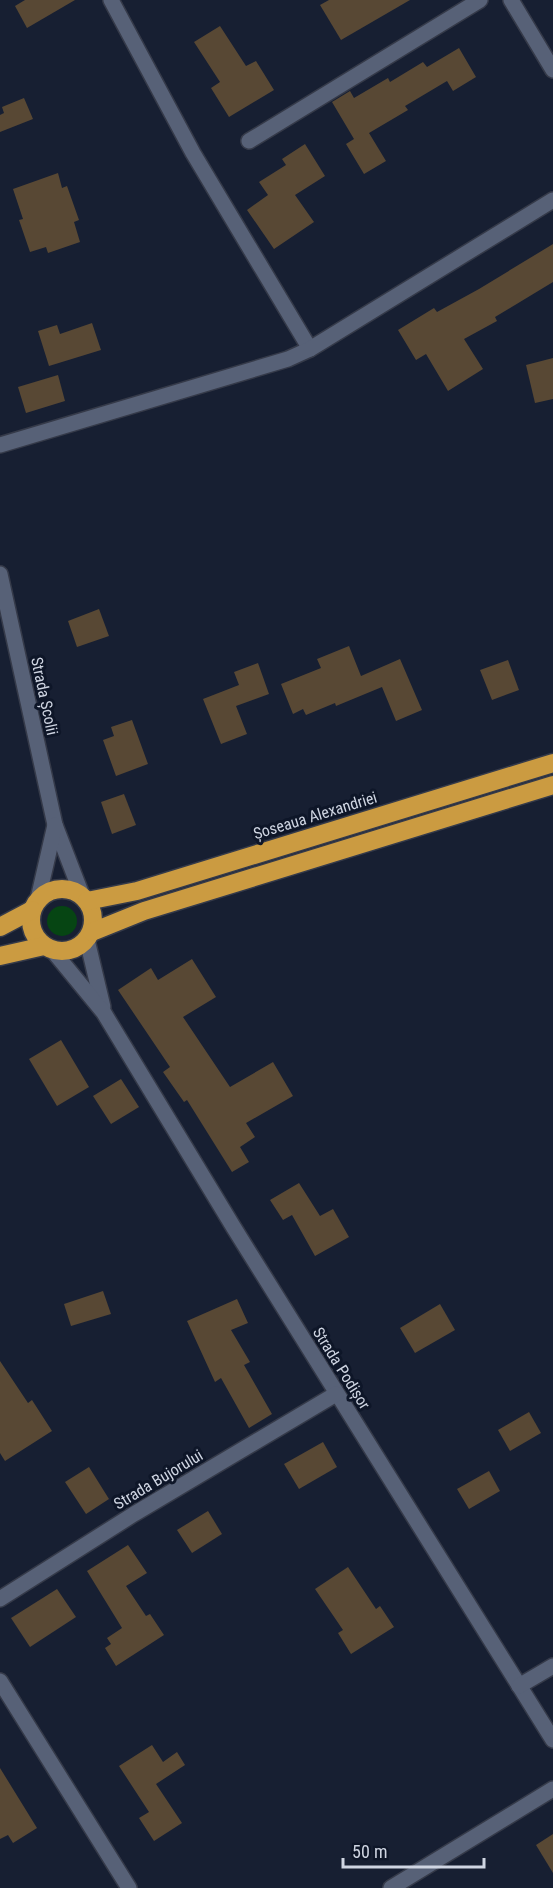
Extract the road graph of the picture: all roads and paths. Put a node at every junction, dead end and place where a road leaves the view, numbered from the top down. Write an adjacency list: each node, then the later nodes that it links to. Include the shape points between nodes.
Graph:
1 (111, 0): 7 (street, via 193,153)
2 (480, 0): 5 (street)
3 (511, 0): 4 (street)
4 (553, 70)
5 (249, 141)
6 (553, 200): 7 (street)
7 (310, 349): 8 (street)
8 (0, 445)
9 (0, 574): 12 (street, Strada Școlii)
10 (553, 763): 13 (highway, Șoseaua Alexandriei, via 137,891)
11 (553, 785): 16 (highway, via 144,911)
12 (55, 825): 13 (street, Strada Școlii); 14 (street, Strada Școlii)
13 (84, 898): 14 (highway, Șoseaua Alexandriei, via 71,890 59,889 48,892); 16 (highway, via 93,916)
14 (35, 905): 15 (highway, Șoseaua Alexandriei); 17 (highway, via 32,931)
15 (0, 927)
16 (89, 936): 17 (highway, via 71,951); 19 (street, Strada Podișor)
17 (49, 948): 18 (highway); 19 (street, Strada Podișor)
18 (0, 956)
19 (104, 1013): 20 (street, Strada Podișor)
20 (336, 1394): 21 (street, Strada Bujorului); 24 (street, Strada Podișor)
21 (0, 1599)
22 (553, 1666): 24 (street)
23 (0, 1681): 27 (street)
24 (519, 1686): 25 (street, Strada Podișor)
25 (553, 1740)
26 (553, 1789): 28 (street)
27 (129, 1888)
28 (391, 1888)

